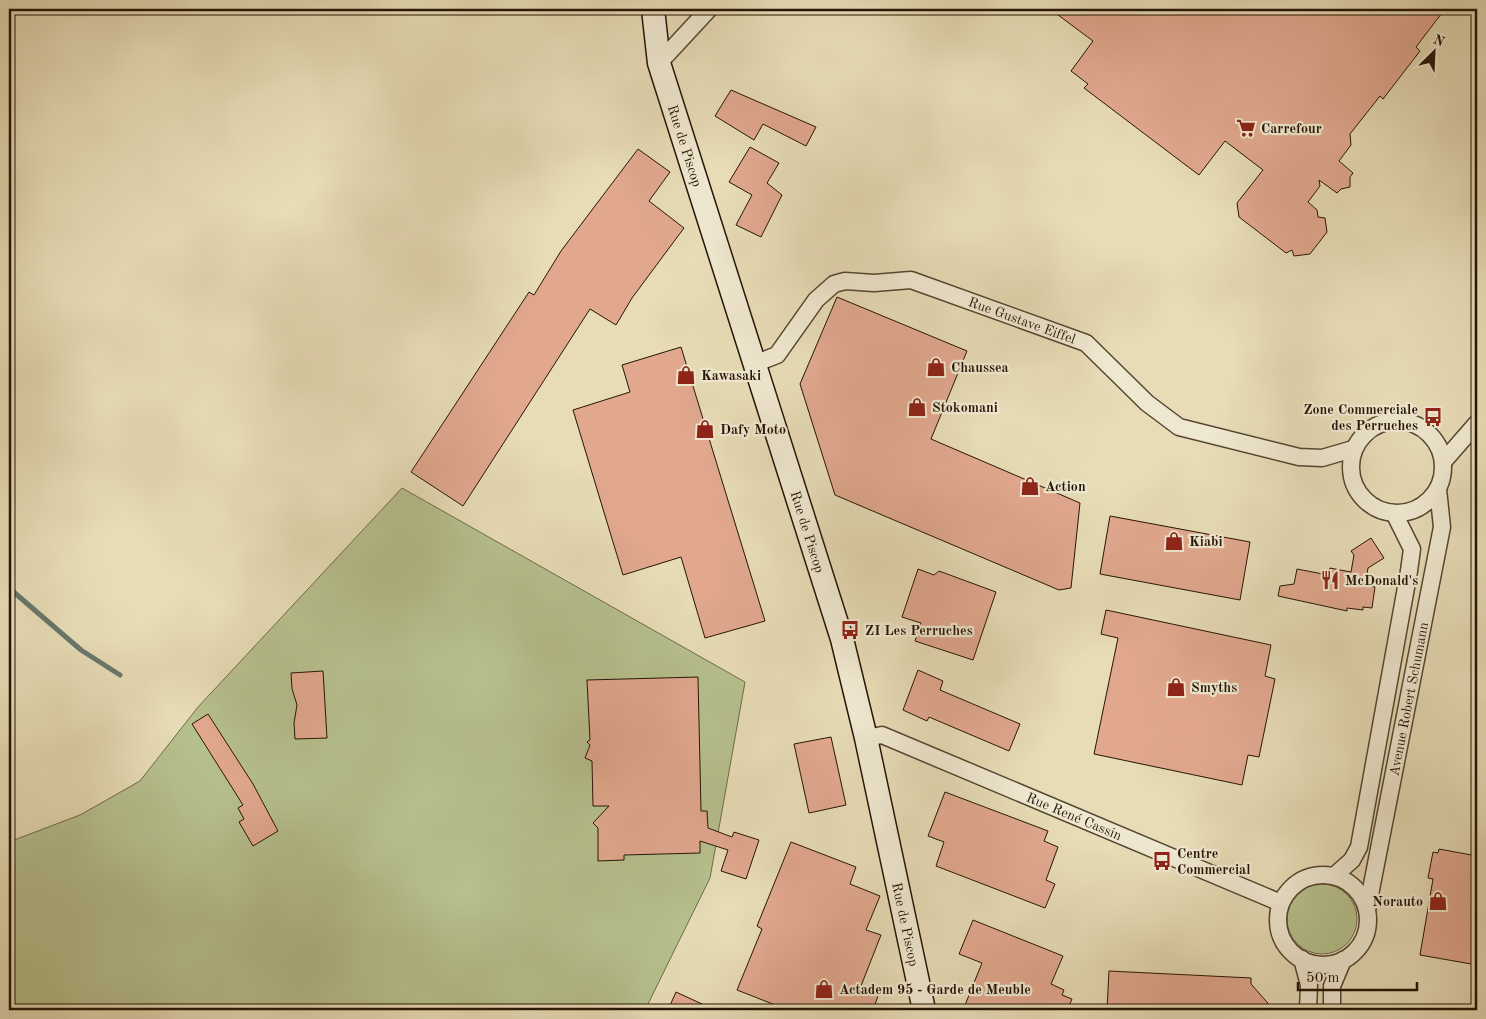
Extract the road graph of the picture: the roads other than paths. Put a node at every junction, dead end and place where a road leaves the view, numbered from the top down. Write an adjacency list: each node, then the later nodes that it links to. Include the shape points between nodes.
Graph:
1 (654, 9): 3 (street, Rue de Piscop)
2 (709, 9): 3 (street)
3 (658, 63): 4 (street, Rue de Piscop)
4 (754, 364): 6 (street, Rue Gustave Eiffel, via 778,355 816,300 834,284 911,280 1086,343 1147,403 1179,427 1299,457 1322,458); 10 (street, Rue de Piscop, via 842,638)
5 (1477, 422): 7 (street)
6 (1353, 449): 7 (street, via 1362,435 1380,423 1396,420 1416,424 1430,433 1439,446); 9 (street, via 1350,470 1357,492 1368,504)
7 (1443, 462): 8 (street)
8 (1438, 489): 9 (street, via 1425,504 1411,512); 13 (street, Avenue Robert Schumann, via 1442,527)
9 (1394, 514): 11 (street, Avenue Robert Schumann, via 1412,549 1409,571 1359,848 1352,860)
10 (866, 738): 12 (street, Rue René Cassin, via 882,735); 16 (street, Rue de Piscop)
11 (1334, 876): 12 (street, via 1321,875 1303,880); 13 (street, via 1352,884)
12 (1281, 902): 14 (street, via 1279,929 1292,952)
13 (1367, 910): 15 (street, via 1368,925 1364,939 1355,952)
14 (1302, 960): 15 (street, via 1316,964); 17 (street, via 1310,985)
15 (1343, 960): 18 (street, via 1332,986)
16 (924, 1010)
17 (1308, 1010)
18 (1332, 1010)

